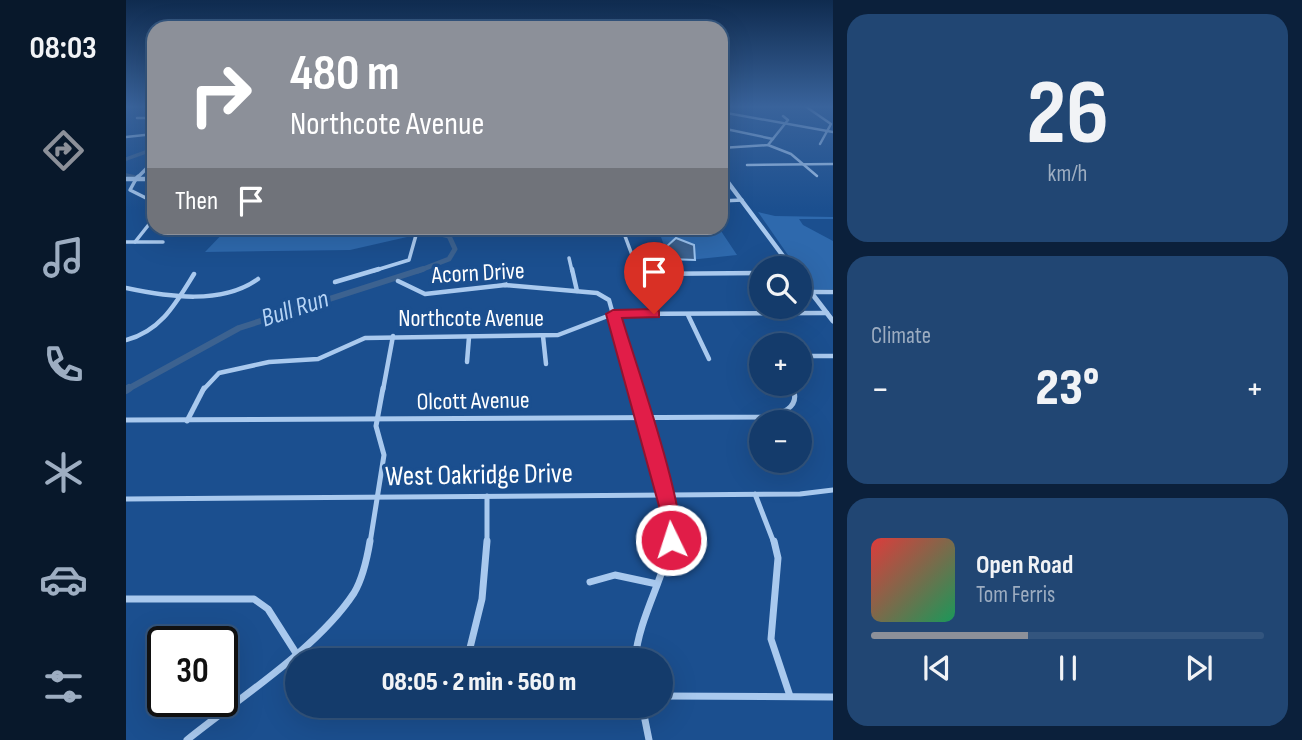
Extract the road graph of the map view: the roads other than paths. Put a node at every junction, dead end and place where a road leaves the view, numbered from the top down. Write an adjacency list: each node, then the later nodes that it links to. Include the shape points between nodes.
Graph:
1 (772, 141): 4 (street)
2 (822, 141): 3 (street)
3 (820, 144)
4 (768, 145): 5 (street); 8 (street)
5 (728, 148)
6 (833, 164): 8 (street)
7 (747, 165): 8 (street)
8 (804, 165): 10 (street)
9 (147, 168): 12 (street)
10 (817, 176)
11 (126, 179): 12 (street)
12 (136, 179): 13 (street); 15 (street, via 130,190)
13 (147, 179)
14 (728, 182): 16 (street)
15 (147, 198)
16 (742, 200): 17 (street); 24 (street)
17 (728, 201)
18 (147, 225): 22 (street)
19 (416, 235): 32 (street, via 409,260)
20 (625, 235): 29 (street)
21 (126, 242): 22 (street)
22 (134, 242): 23 (street)
23 (163, 242)
24 (783, 256)
25 (569, 258): 35 (street)
26 (505, 268): 33 (street)
27 (749, 273): 29 (street)
28 (194, 274): 38 (street)
29 (640, 274): 42 (street)
30 (258, 279): 38 (street, via 232,293)
31 (398, 281): 33 (street, Acorn Drive, via 429,294)
32 (335, 282)
33 (505, 285): 35 (street, Acorn Drive)
34 (126, 288): 38 (street)
35 (577, 291): 41 (street, Acorn Drive, via 604,296)
36 (812, 292): 37 (street)
37 (833, 292)
38 (181, 293): 48 (street, via 158,326)
39 (812, 293): 40 (street)
40 (827, 313): 43 (street, Northcote Avenue); 44 (street)
41 (613, 314): 42 (street, Northcote Avenue); 46 (street, Northcote Avenue, via 598,316 567,333); 55 (street)
42 (654, 314): 43 (street, Northcote Avenue)
43 (688, 315): 51 (street)
44 (833, 321)
45 (393, 336): 47 (street, Northcote Avenue); 57 (street); 58 (street, Northcote Avenue, via 362,339 314,360 269,362 219,373 208,381)
46 (542, 336): 47 (street, Northcote Avenue); 53 (street)
47 (469, 337): 52 (street)
48 (126, 340)
49 (812, 356): 50 (street)
50 (833, 356)
51 (709, 359)
52 (467, 362)
53 (547, 364)
54 (794, 396): 55 (street, Olcott Avenue, via 789,411 774,416)
55 (643, 417): 57 (street, Olcott Avenue); 61 (street)
56 (126, 420): 58 (street, Olcott Avenue)
57 (377, 420): 58 (street, Olcott Avenue); 63 (street, via 376,432 385,449)
58 (187, 421)
59 (833, 491): 60 (street, West Oakridge Drive)
60 (755, 494): 61 (street, West Oakridge Drive); 74 (street, via 778,558 771,639)
61 (666, 495): 62 (street, West Oakridge Drive); 66 (street, via 672,535)
62 (487, 496): 63 (street, West Oakridge Drive); 70 (street, via 485,589)
63 (378, 497): 64 (street, West Oakridge Drive); 69 (street, via 367,562 355,592 332,623)
64 (126, 499)
65 (590, 582): 66 (street, via 603,576 627,576)
66 (657, 584): 71 (street, via 641,619)
67 (126, 599): 68 (street, via 254,599 268,609)
68 (293, 648)
69 (302, 648)
70 (470, 648)
71 (637, 648)
72 (285, 662): 77 (street)
73 (673, 696): 74 (street)
74 (790, 696): 75 (street)
75 (833, 697)
76 (645, 718): 78 (street)
77 (187, 740)
78 (649, 740)

